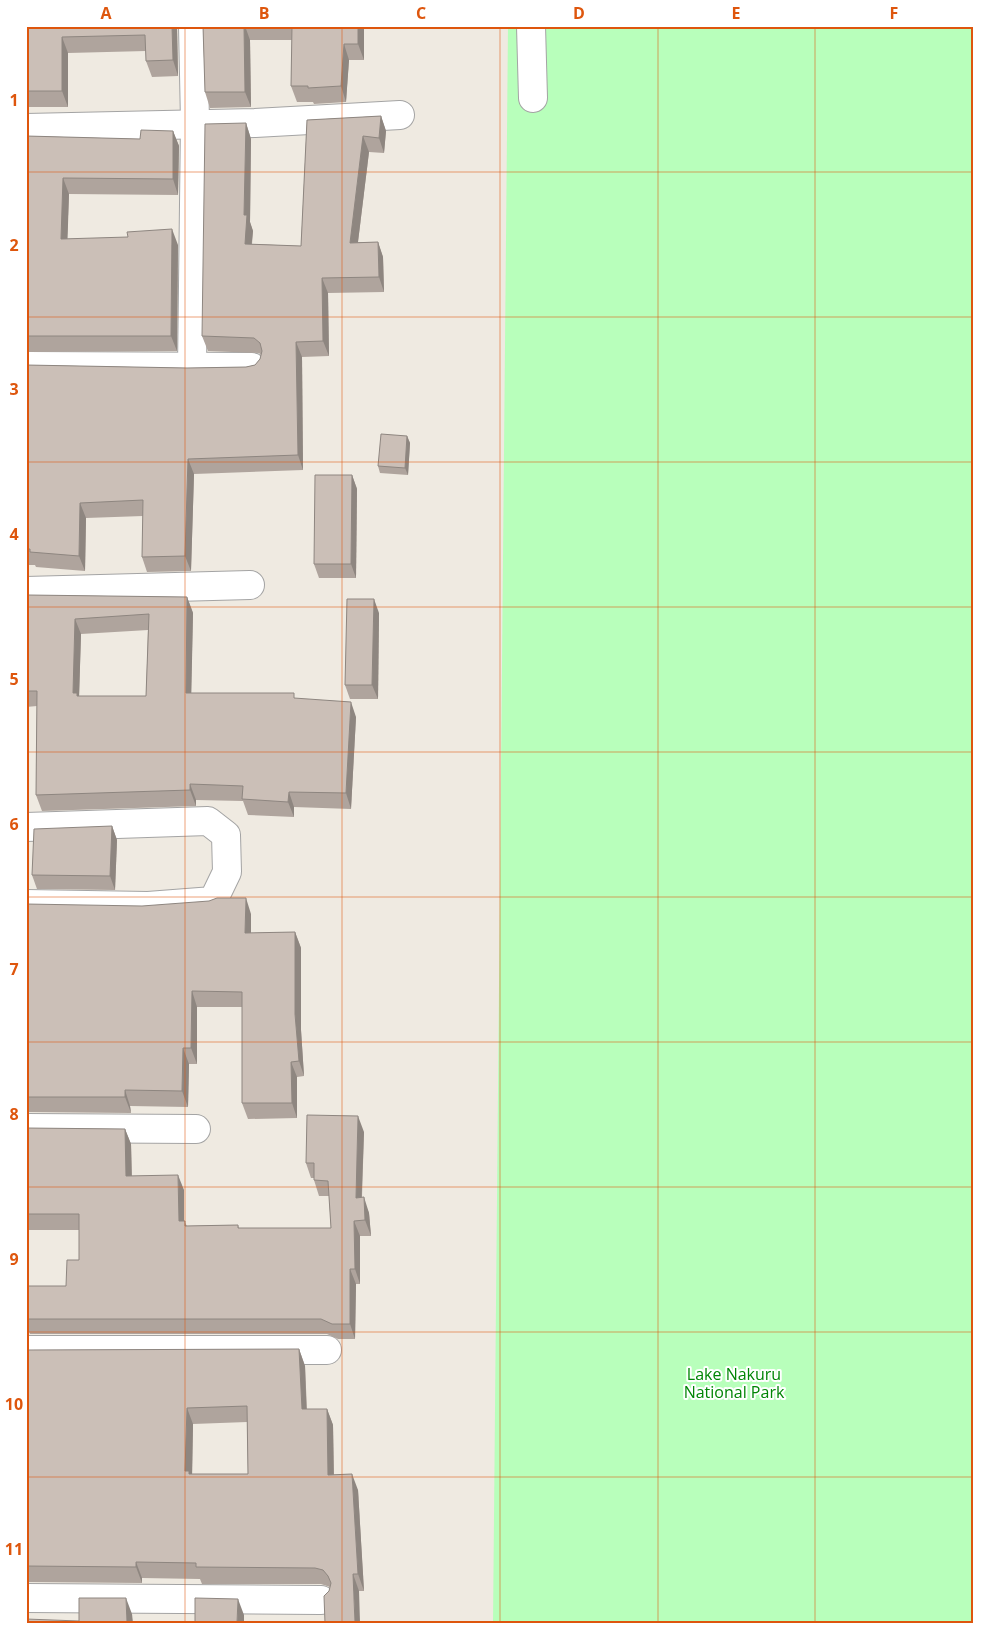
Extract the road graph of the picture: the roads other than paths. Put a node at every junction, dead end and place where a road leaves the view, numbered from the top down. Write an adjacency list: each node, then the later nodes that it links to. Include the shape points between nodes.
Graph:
1 (193, 26): 5 (street)
2 (532, 26): 3 (street)
3 (533, 98)
4 (400, 115): 5 (street, via 254,123)
5 (195, 122): 6 (street); 9 (street)
6 (26, 128)
7 (26, 366): 9 (street)
8 (252, 367): 9 (street)
9 (192, 368)
10 (250, 586): 11 (street)
11 (26, 591)
12 (26, 827): 13 (street, via 208,821 226,835 227,872 213,901 148,906)
13 (26, 904)
14 (26, 1128): 15 (street)
15 (196, 1130)
16 (26, 1350): 17 (street)
17 (327, 1350)
18 (26, 1598): 19 (street)
19 (321, 1600)

